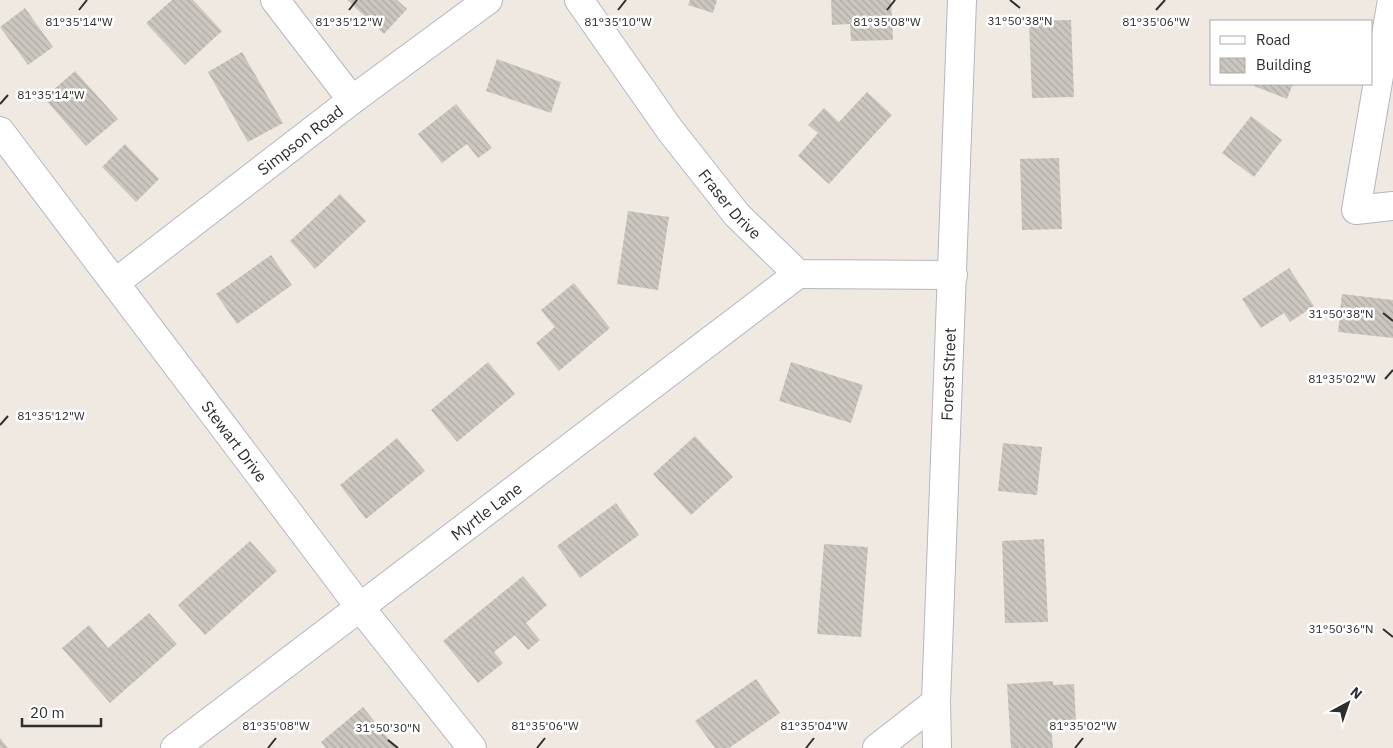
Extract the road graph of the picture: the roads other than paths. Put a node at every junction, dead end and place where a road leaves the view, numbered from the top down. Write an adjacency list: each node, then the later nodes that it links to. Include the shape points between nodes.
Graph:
1 (275, 0): 6 (street)
2 (488, 0): 6 (street, Simpson Road)
3 (579, 0): 9 (street, Fraser Drive, via 670,130 731,207)
4 (962, 0): 10 (street, Forest Street)
5 (1392, 0): 8 (street, via 1356,210)
6 (352, 100): 11 (street, Simpson Road)
7 (0, 131): 11 (street, Stewart Drive)
8 (1393, 206)
9 (798, 274): 10 (street); 12 (street, Myrtle Lane)
10 (953, 275): 13 (street, Forest Street)
11 (115, 283): 12 (street, Stewart Drive)
12 (359, 606): 14 (street, Myrtle Lane); 15 (street, Stewart Drive)
13 (936, 702): 16 (street); 17 (street, Forest Street)
14 (175, 748)
15 (472, 748)
16 (877, 748)
17 (937, 748)

